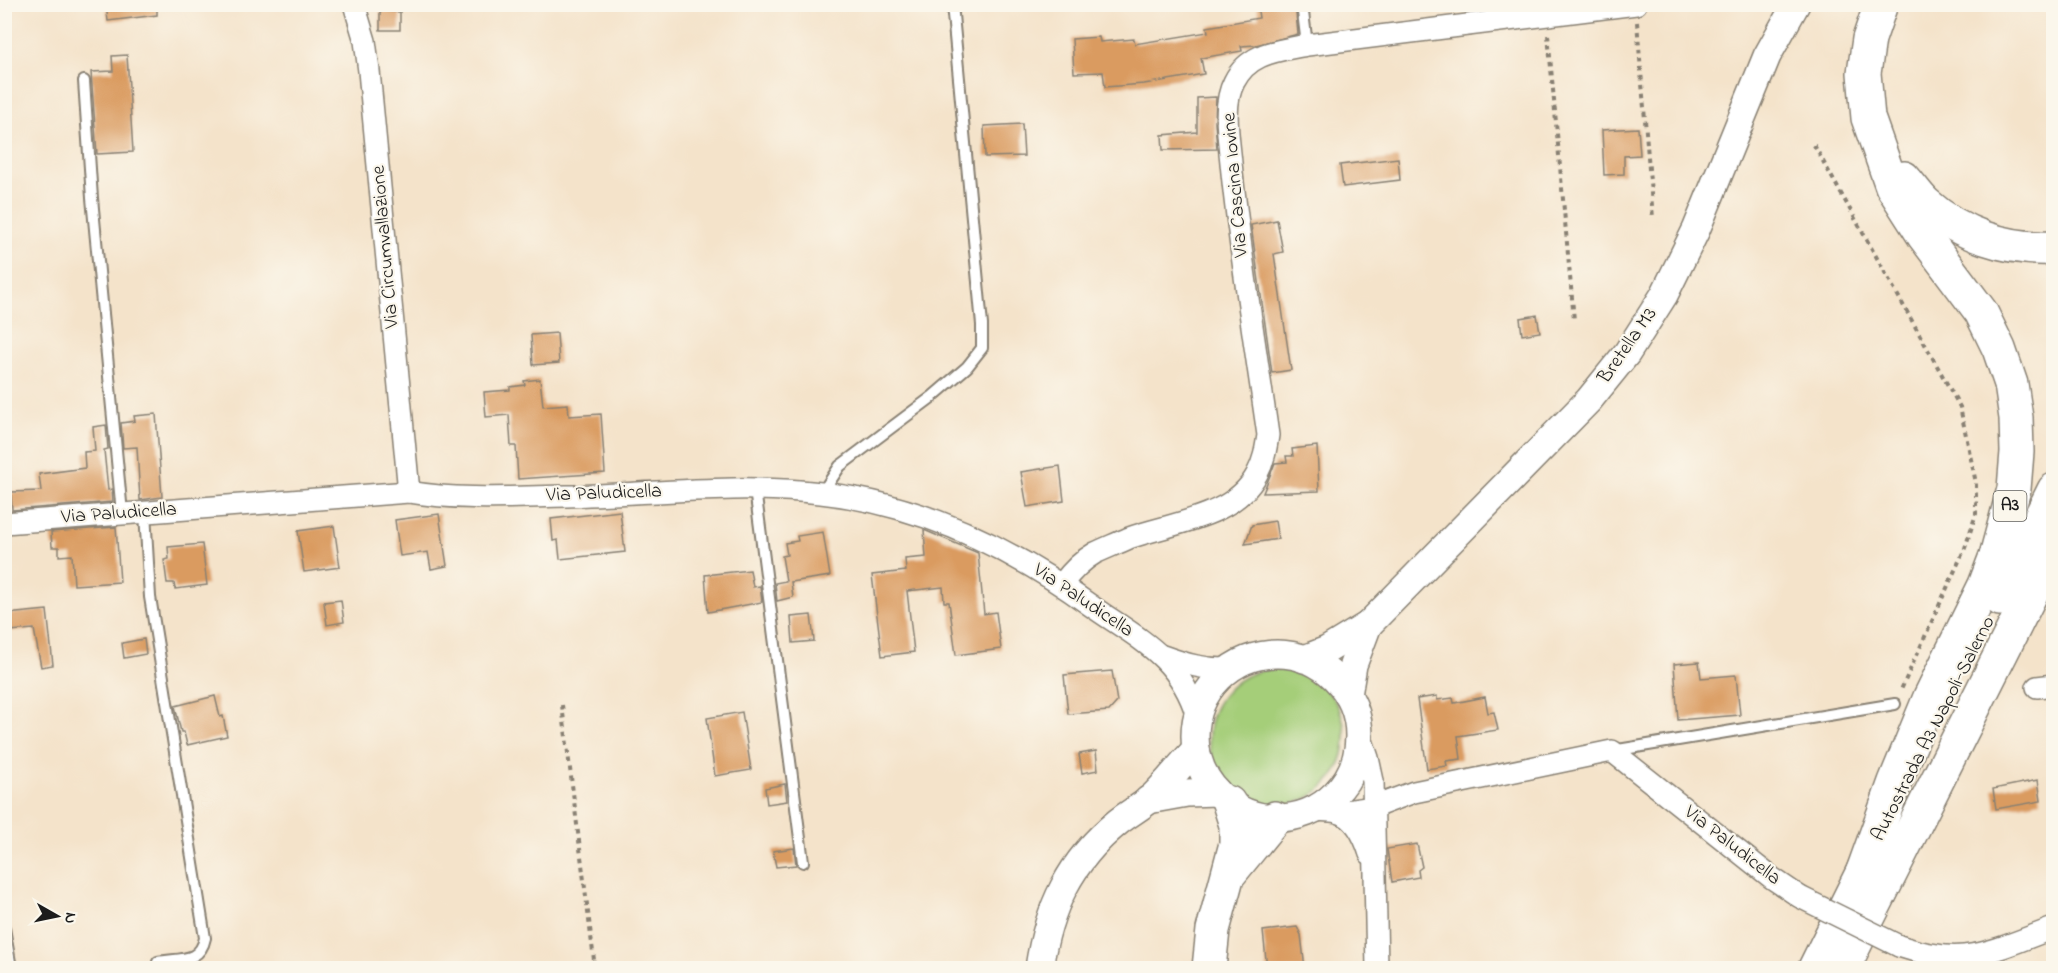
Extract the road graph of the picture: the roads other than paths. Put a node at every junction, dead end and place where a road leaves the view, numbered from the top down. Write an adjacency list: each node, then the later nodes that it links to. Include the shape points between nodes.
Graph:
1 (354, 4): 13 (street, Via Circumvallazione, via 369,71)
2 (952, 4): 14 (lane, via 982,348 967,367 932,397 840,466)
3 (1302, 4): 7 (lane)
4 (1796, 4): 21 (street, Bretella M3, via 1767,56 1696,230 1664,295 1627,353 1589,400)
5 (1881, 4): 9 (highway, A3, via 1869,39 1864,74 1868,118)
6 (1636, 5): 7 (street, Via Cascina Iovine)
7 (1307, 45): 19 (street, Via Cascina Iovine, via 1267,53 1247,63 1233,83 1228,103 1235,204 1268,435 1256,477 1228,504 1094,554)
8 (84, 81): 16 (lane)
9 (1880, 149): 10 (highway, A3, via 1926,203 1947,220 2002,244); 42 (highway, A3, via 1892,186 1981,312 1999,349 2011,384 2017,452 2014,489 1996,556 1895,782)
10 (2054, 248)
11 (754, 489): 13 (street, Via Paludicella, via 488,497); 14 (street, Via Paludicella); 39 (lane)
12 (2054, 490): 42 (highway, Autostrada A3 Napoli-Salerno / A3)
13 (409, 492): 15 (street, Via Paludicella)
14 (822, 493): 19 (street, Via Paludicella, via 892,506 954,526)
15 (145, 512): 16 (street, Via Paludicella); 45 (lane, via 150,597 205,938 196,956)
16 (122, 513): 17 (street, Via Paludicella)
17 (4, 522)
18 (2054, 548): 42 (highway, Autostrada A3 Napoli-Salerno / A3)
19 (1062, 584): 22 (street, Via Paludicella)
20 (2054, 591): 42 (highway, A3, via 1938,805)
21 (1368, 625): 23 (street, Bretella M3, via 1327,650); 25 (street, Bretella M3, via 1353,665)
22 (1163, 656): 24 (street, Via Paludicella, via 1197,667); 27 (street, Via Paludicella, via 1182,680)
23 (1304, 658): 24 (street, via 1267,654); 25 (street, via 1329,673)
24 (1230, 669): 27 (street, via 1211,687)
25 (1348, 695): 28 (street)
26 (1895, 704): 30 (lane)
27 (1197, 716): 29 (street)
28 (1359, 732): 31 (street); 36 (street, via 1358,751 1347,778 1329,800)
29 (1196, 749): 33 (street, via 1207,779); 34 (street)
30 (1611, 751): 32 (street); 44 (street, Via Paludicella, bridge, via 1800,897 1899,946 1941,956 1963,956)
31 (1368, 758): 32 (street, via 1384,782); 35 (street, via 1374,781)
32 (1414, 792): 35 (street)
33 (1223, 798): 34 (street, via 1187,793); 38 (street, via 1243,811); 41 (highway, via 1236,825)
34 (1148, 800): 47 (street, via 1119,821 1076,865 1047,926)
35 (1374, 807): 37 (street); 40 (street)
36 (1312, 810): 37 (street); 38 (street)
37 (1339, 812): 40 (street, via 1359,830)
38 (1275, 818): 41 (highway)
39 (803, 862)
40 (1374, 872): 49 (street)
41 (1228, 876): 48 (highway, via 1213,930)
42 (1875, 877): 50 (highway, Autostrada A3 Napoli-Salerno / A3); 51 (highway, Autostrada A3 Napoli-Salerno / A3)
43 (4, 928): 46 (lane)
44 (2054, 928)
45 (158, 962)
46 (10, 969)
47 (1039, 969)
48 (1209, 969)
49 (1377, 969)
50 (1815, 969)
51 (1843, 969)

